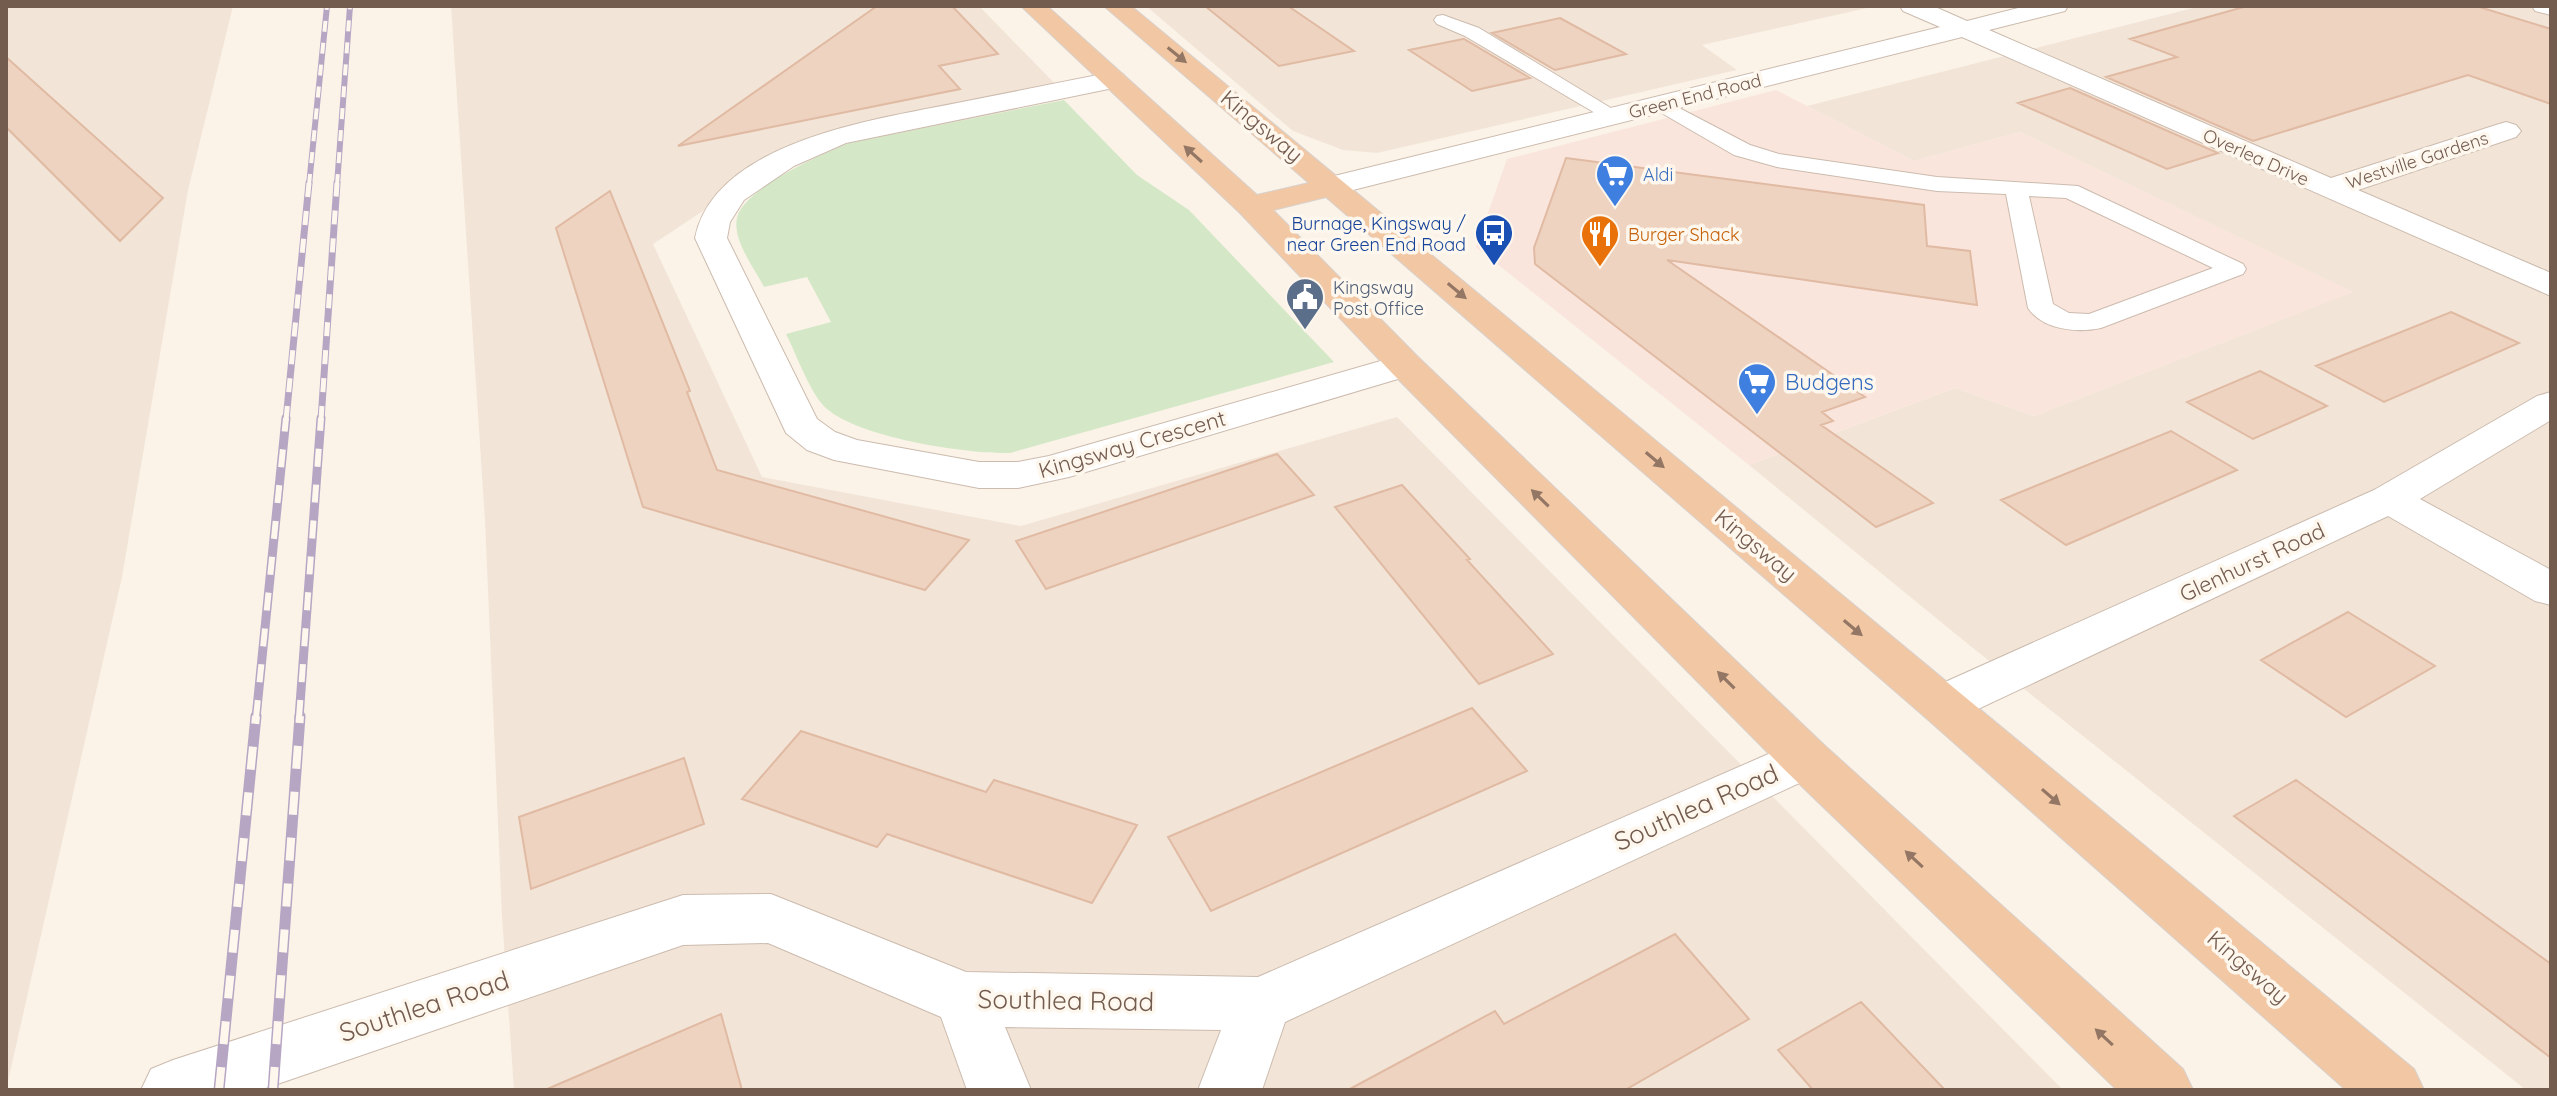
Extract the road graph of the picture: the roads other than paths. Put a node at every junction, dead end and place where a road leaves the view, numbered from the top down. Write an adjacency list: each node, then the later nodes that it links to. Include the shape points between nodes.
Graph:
1 (1033, 6): 9 (highway)
2 (1116, 6): 13 (highway, Kingsway, one-way to 13)
3 (1912, 6): 8 (street, Overlea Drive)
4 (2056, 6): 8 (street, Green End Road)
5 (2544, 6): 6 (street)
6 (2551, 8)
7 (1443, 20): 11 (lane)
8 (1961, 29): 10 (street, Green End Road); 15 (street, Overlea Drive)
9 (1113, 80): 16 (highway, one-way to 9); 18 (street, Kingsway Crescent, via 837,136 783,160 733,194 714,222 711,238 800,425 821,441 848,451 979,475 1018,475)
10 (1660, 104): 11 (street, Green End Road); 14 (lane, via 1759,156 1937,184)
11 (1614, 116): 13 (street, Green End Road)
12 (2506, 131): 15 (street, Westville Gardens)
13 (1333, 186): 16 (highway); 22 (highway, Kingsway, one-way to 22)
14 (2016, 189): 14 (lane, via 2070,191 2234,269 2092,322 2063,321 2041,308)
15 (2329, 189): 17 (street, Overlea Drive)
16 (1251, 206): 18 (highway)
17 (2551, 286)
18 (1405, 365): 23 (highway, one-way to 18)
19 (2551, 404): 20 (street, Glenhurst Road)
20 (2389, 499): 21 (street); 22 (street, Glenhurst Road)
21 (2551, 590)
22 (1943, 704): 30 (highway, Kingsway, one-way to 30)
23 (1805, 758): 25 (street, Southlea Road); 29 (highway, one-way to 23)
24 (964, 999): 25 (street, Southlea Road); 26 (street, Southlea Road, via 771,918 683,920); 27 (street)
25 (1261, 1004): 28 (street)
26 (173, 1090)
27 (999, 1090)
28 (1230, 1090)
29 (2161, 1090)
30 (2392, 1090)

